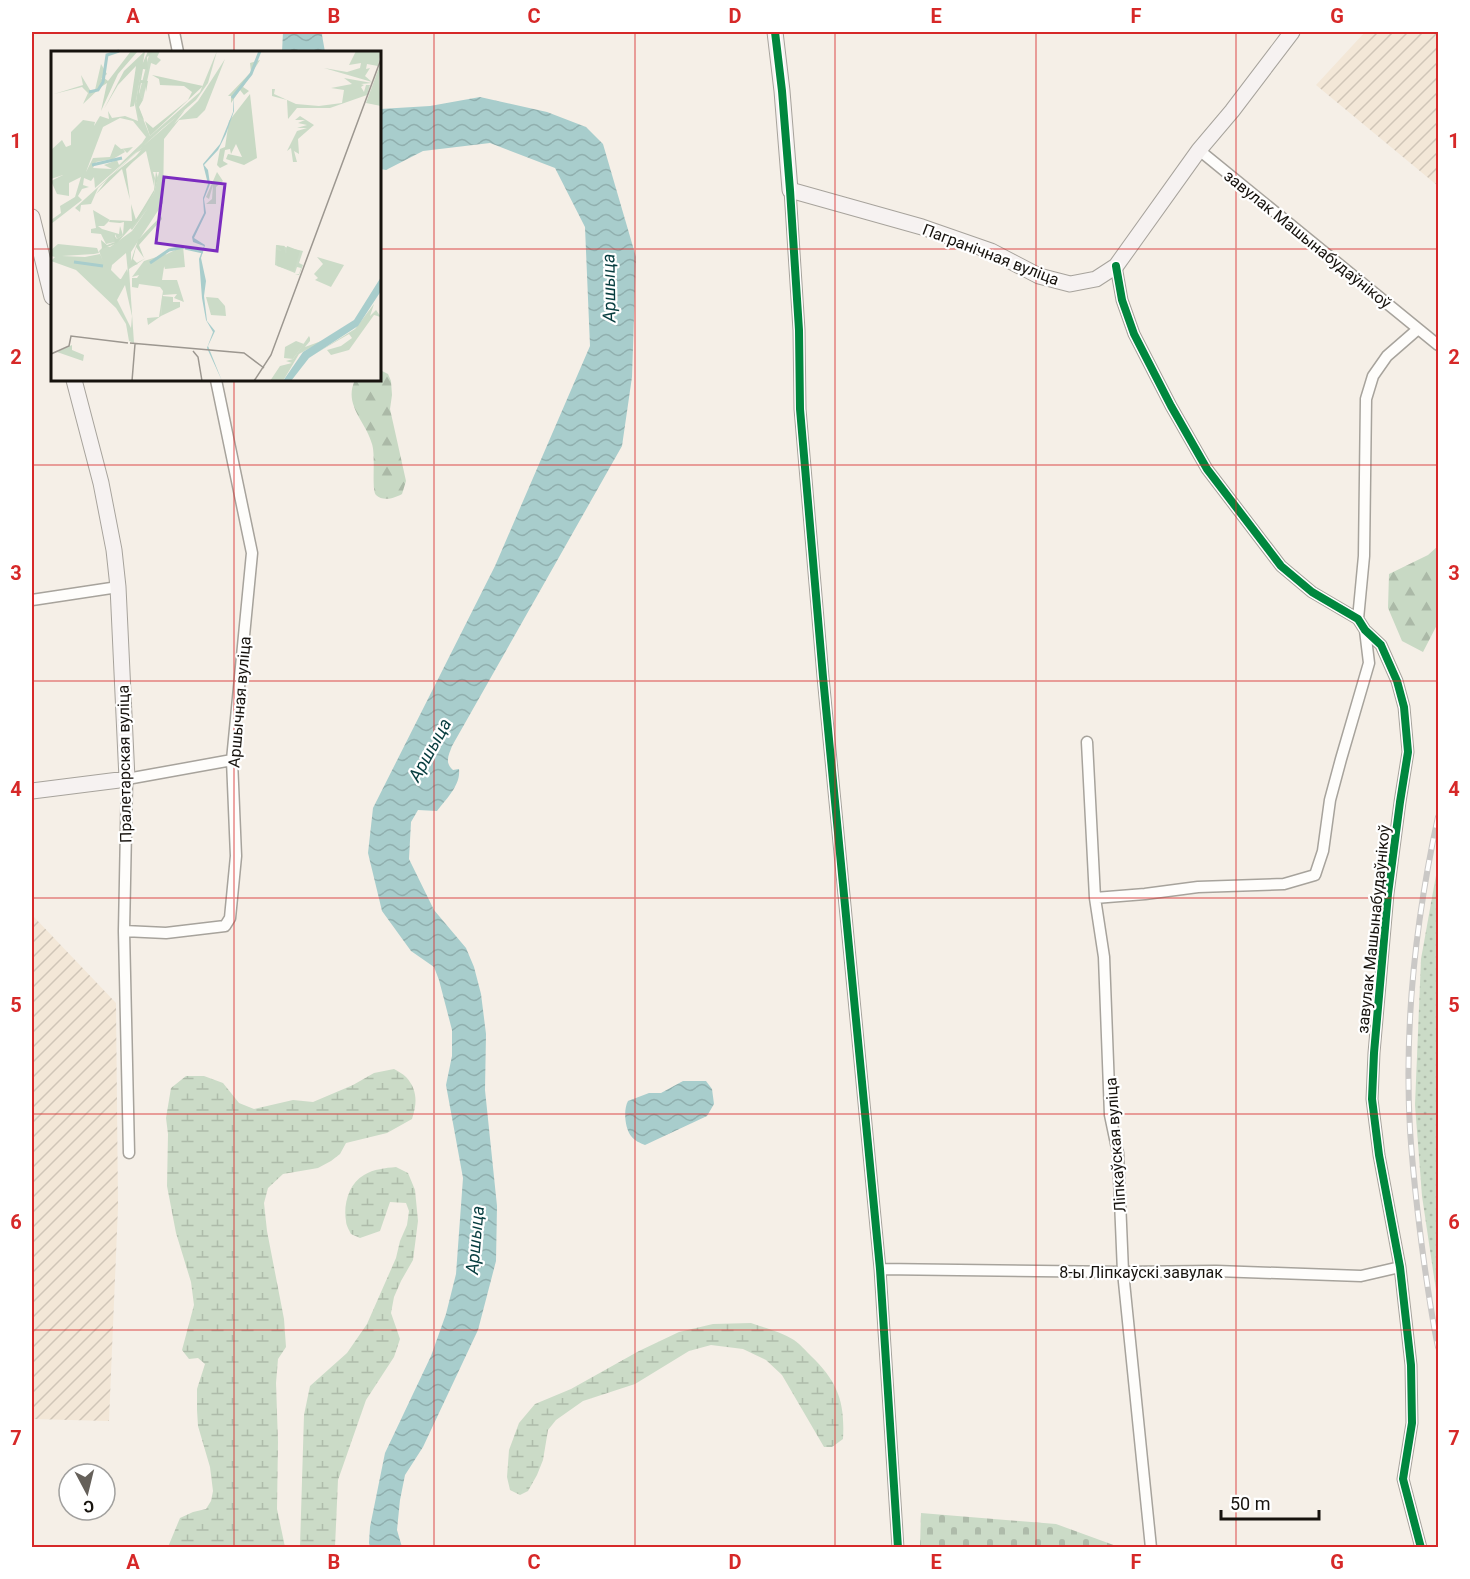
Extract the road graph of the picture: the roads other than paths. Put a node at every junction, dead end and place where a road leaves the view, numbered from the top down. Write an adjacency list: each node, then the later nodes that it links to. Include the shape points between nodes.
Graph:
1 (174, 32): 4 (street)
2 (775, 32): 6 (street)
3 (1292, 32): 5 (street, Пагранічная вуліца)
4 (178, 51)
5 (1199, 150): 8 (street, Пагранічная вуліца); 10 (street, завулак Машынабудаўнікоў)
6 (790, 190): 8 (street, Пагранічная вуліца, via 932,231 991,251 1039,276 1070,284 1096,279); 26 (street, via 801,420)
7 (32, 217): 9 (street)
8 (1116, 266): 16 (street, завулак Машынабудаўнікоў, via 1134,334 1207,469 1281,567 1312,592)
9 (51, 293)
10 (1418, 329): 11 (street, завулак Машынабудаўнікоў); 16 (street, via 1387,356 1373,376 1366,399 1364,556)
11 (1438, 345)
12 (74, 381): 14 (street, Пралетарская вуліца, via 101,483)
13 (216, 381): 19 (street, Аршычная вуліца, via 252,553)
14 (118, 587): 15 (street); 20 (street, Пралетарская вуліца)
15 (32, 600)
16 (1358, 619): 17 (street, завулак Машынабудаўнікоў)
17 (1365, 630): 22 (street, via 1368,663 1330,800 1323,851 1315,875 1284,884 1198,887); 25 (street, завулак Машынабудаўнікоў, via 1381,645 1397,681 1408,752 1388,894 1372,1099)
18 (1087, 742): 22 (street, Ліпкаўская вуліца)
19 (232, 760): 20 (street); 23 (street, Аршычная вуліца, via 236,856 230,918 225,927 166,933)
20 (127, 779): 21 (street); 23 (street, Пралетарская вуліца)
21 (32, 791)
22 (1095, 898): 27 (street, Ліпкаўская вуліца, via 1104,957 1110,1115 1119,1153)
23 (124, 931): 24 (street, Пралетарская вуліца)
24 (129, 1153)
25 (1400, 1267): 27 (street, 8-ы Ліпкаўскі завулак, via 1361,1275); 30 (street, завулак Машынабудаўнікоў, via 1411,1365 1412,1423 1403,1479)
26 (880, 1269): 27 (street, 8-ы Ліпкаўскі завулак); 28 (street)
27 (1123, 1272): 29 (street, Ліпкаўская вуліца)
28 (898, 1548)
29 (1151, 1548)
30 (1421, 1548)

